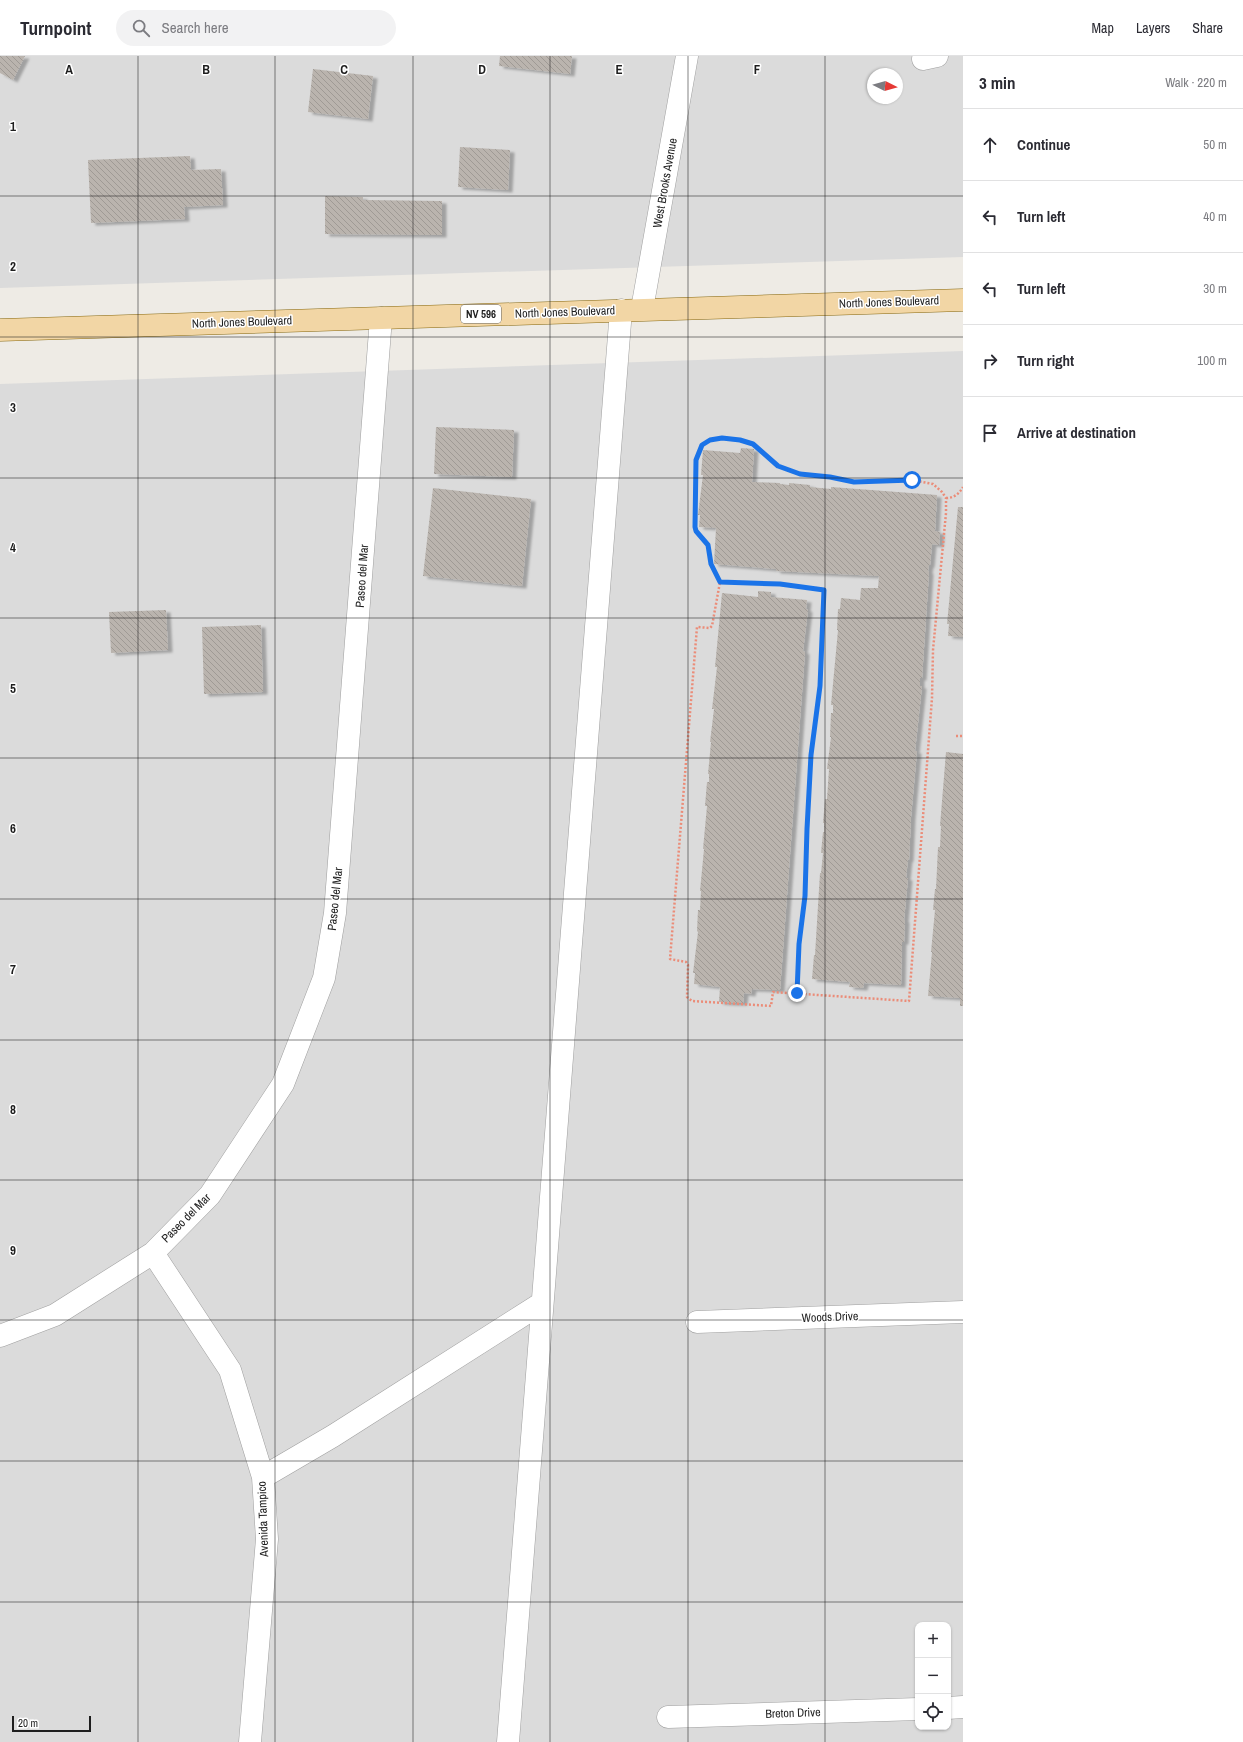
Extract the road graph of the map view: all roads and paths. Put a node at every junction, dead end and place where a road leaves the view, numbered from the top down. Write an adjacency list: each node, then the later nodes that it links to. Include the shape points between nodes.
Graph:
1 (687, 56): 3 (street, West Brooks Avenue)
2 (963, 300): 3 (main road, North Jones Boulevard / NV 596)
3 (632, 309): 4 (main road, North Jones Boulevard / NV 596); 13 (street, West Brooks Avenue)
4 (381, 318): 5 (main road, North Jones Boulevard / NV 596); 12 (street, Paseo del Mar, via 335,913 324,978 283,1084 210,1195)
5 (0, 330)
6 (963, 487): 7 (path, via 955,496)
7 (946, 498): 8 (path, via 939,488 925,482 854,482 800,474 778,466 753,444 722,438 710,440 702,445 696,460 695,527 708,545 711,564); 11 (path, via 909,1002)
8 (720, 582): 11 (path, via 780,584 824,590 820,686 811,755 805,896 799,944); 11 (path, via 712,626 697,627 670,959 686,962 688,965 687,997 692,1001 771,1006 772,992)
9 (956, 736): 10 (path)
10 (963, 736)
11 (797, 993)
12 (152, 1253): 16 (street, Paseo del Mar, via 55,1315); 17 (street, Avenida Tampico, via 230,1370)
13 (542, 1303): 17 (street, via 333,1436); 23 (street, West Brooks Avenue)
14 (963, 1312): 15 (street, Woods Drive)
15 (697, 1322)
16 (0, 1336)
17 (263, 1477): 22 (street, Avenida Tampico, via 266,1539)
18 (963, 1707): 19 (street)
19 (951, 1708)
20 (915, 1709): 21 (street, Breton Drive)
21 (668, 1717)
22 (250, 1742)
23 (508, 1742)

